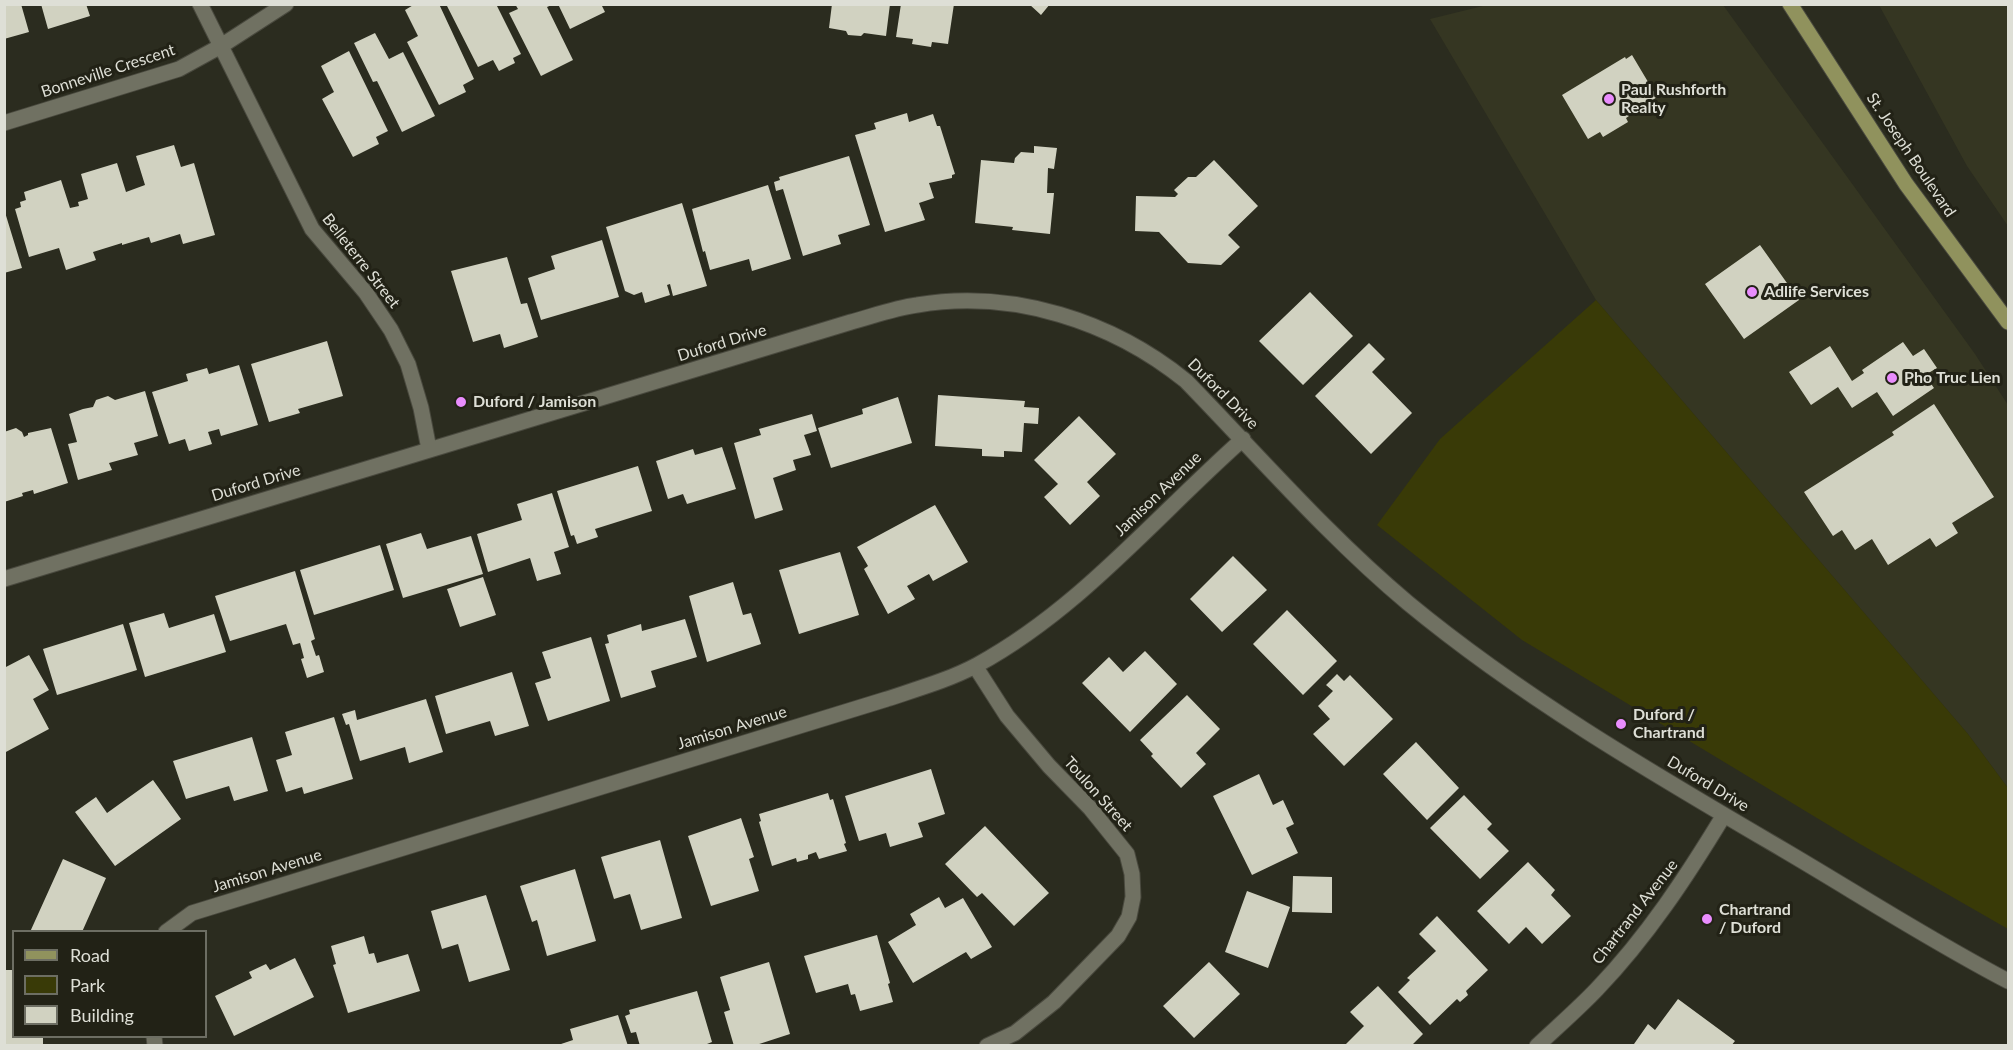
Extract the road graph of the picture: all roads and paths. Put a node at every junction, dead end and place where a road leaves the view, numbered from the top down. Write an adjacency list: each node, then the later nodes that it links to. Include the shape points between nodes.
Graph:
1 (200, 4): 4 (street, Belleterre Street)
2 (286, 4): 4 (street, Bonneville Crescent)
3 (1790, 4): 6 (main road, St. Joseph Boulevard, via 1906,184)
4 (221, 46): 5 (street, Bonneville Crescent, via 178,69); 8 (street, Belleterre Street, via 312,229 366,293 391,330 408,364)
5 (4, 123)
6 (2008, 322)
7 (1243, 439): 8 (street, Duford Drive, via 1180,375 1110,332 1038,309 998,302 957,301 917,305 851,322); 10 (street, Jamison Avenue, via 1083,590 1043,623); 11 (street, Duford Drive, via 1354,555 1466,648 1597,738)
8 (429, 449): 9 (street, Duford Drive)
9 (4, 579)
10 (975, 666): 12 (street, Jamison Avenue, via 887,699 192,913); 14 (street, Toulon Street, via 1007,716 1127,854 1133,897 1129,917 1118,936 1054,1002 1015,1033)
11 (1724, 815): 13 (street, Duford Drive); 15 (street, Chartrand Avenue, via 1641,939 1597,990)
12 (169, 930)
13 (2008, 981)
14 (987, 1046)
15 (1537, 1046)

